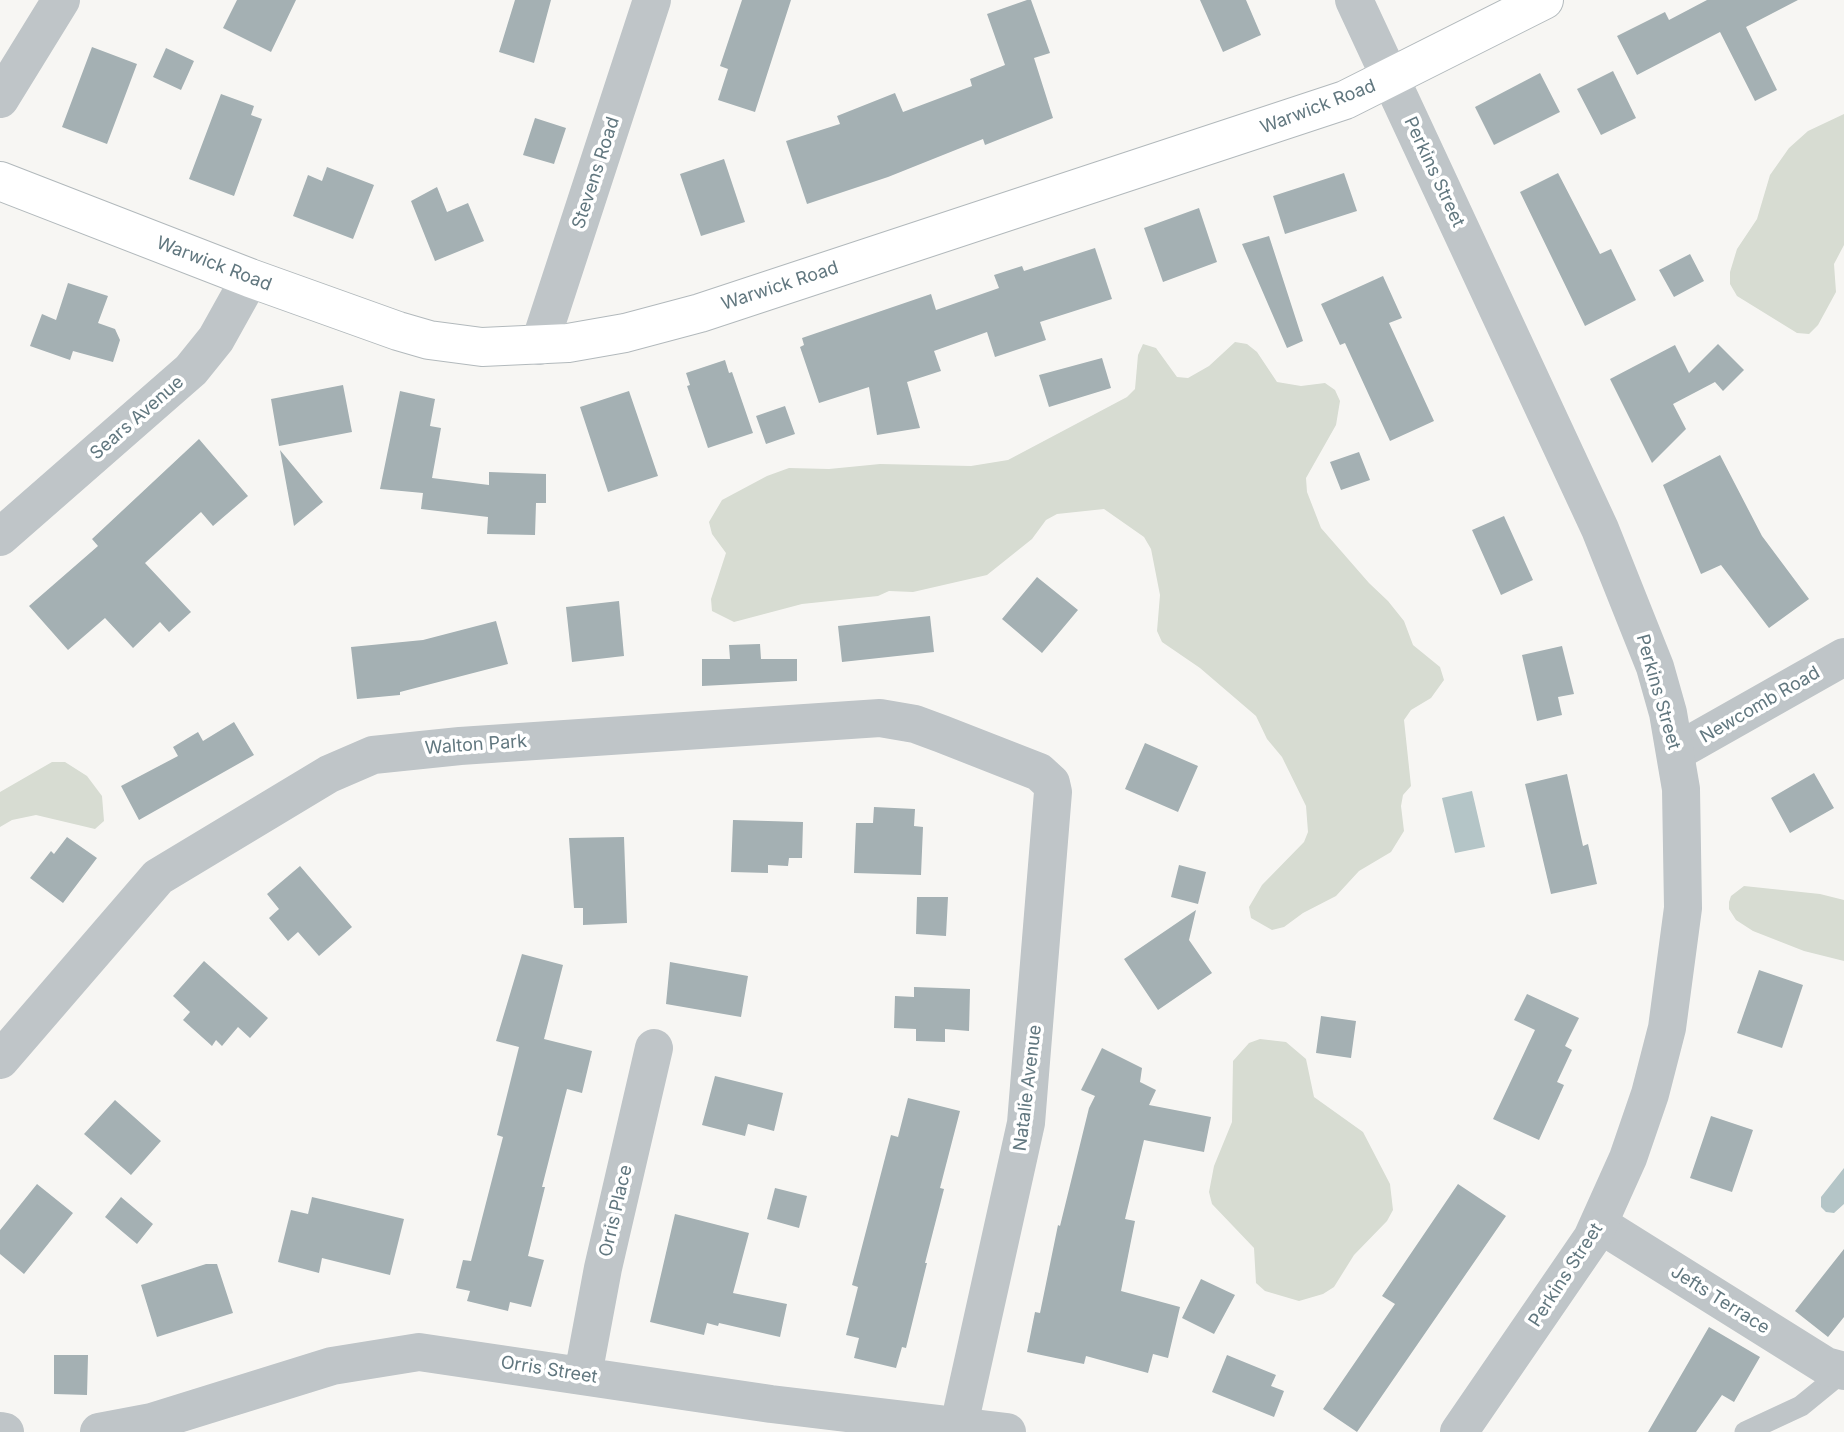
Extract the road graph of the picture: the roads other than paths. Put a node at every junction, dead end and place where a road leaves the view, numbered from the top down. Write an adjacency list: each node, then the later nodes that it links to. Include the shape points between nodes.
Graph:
1 (61, 0): 6 (street)
2 (652, 0): 9 (street, Stevens Road)
3 (1353, 0): 5 (street, Perkins Street)
4 (1544, 0): 5 (main road, Warwick Road)
5 (1391, 79): 9 (main road, Warwick Road, via 1242,136 700,313 625,333); 12 (street, Perkins Street, via 1600,529 1655,667)
6 (0, 99)
7 (0, 181): 8 (main road, Warwick Road)
8 (250, 278): 9 (main road, Warwick Road, via 429,340); 10 (street, Sears Avenue, via 216,339 191,370)
9 (539, 346)
10 (0, 537)
11 (1844, 657): 12 (street, Newcomb Road)
12 (1676, 752): 16 (street, Perkins Street, via 1683,828 1683,908 1669,1016 1650,1094)
13 (1053, 787): 15 (street, Walton Park, via 1039,772 915,724 880,718 373,755 317,781 158,877); 19 (street, Natalie Avenue, via 1026,1123)
14 (654, 1048): 18 (street, Orris Place)
15 (0, 1060)
16 (1599, 1224): 17 (street, Jefts Terrace, via 1826,1366); 22 (street, Perkins Street)
17 (1844, 1371): 23 (lane, via 1801,1406)
18 (583, 1375): 19 (street, Orris Street, via 771,1404); 20 (street, Orris Street, via 458,1356 396,1353 332,1366 152,1422)
19 (959, 1425): 21 (street, Orris Street)
20 (99, 1432)
21 (1007, 1432)
22 (1460, 1432)
23 (1745, 1432)

